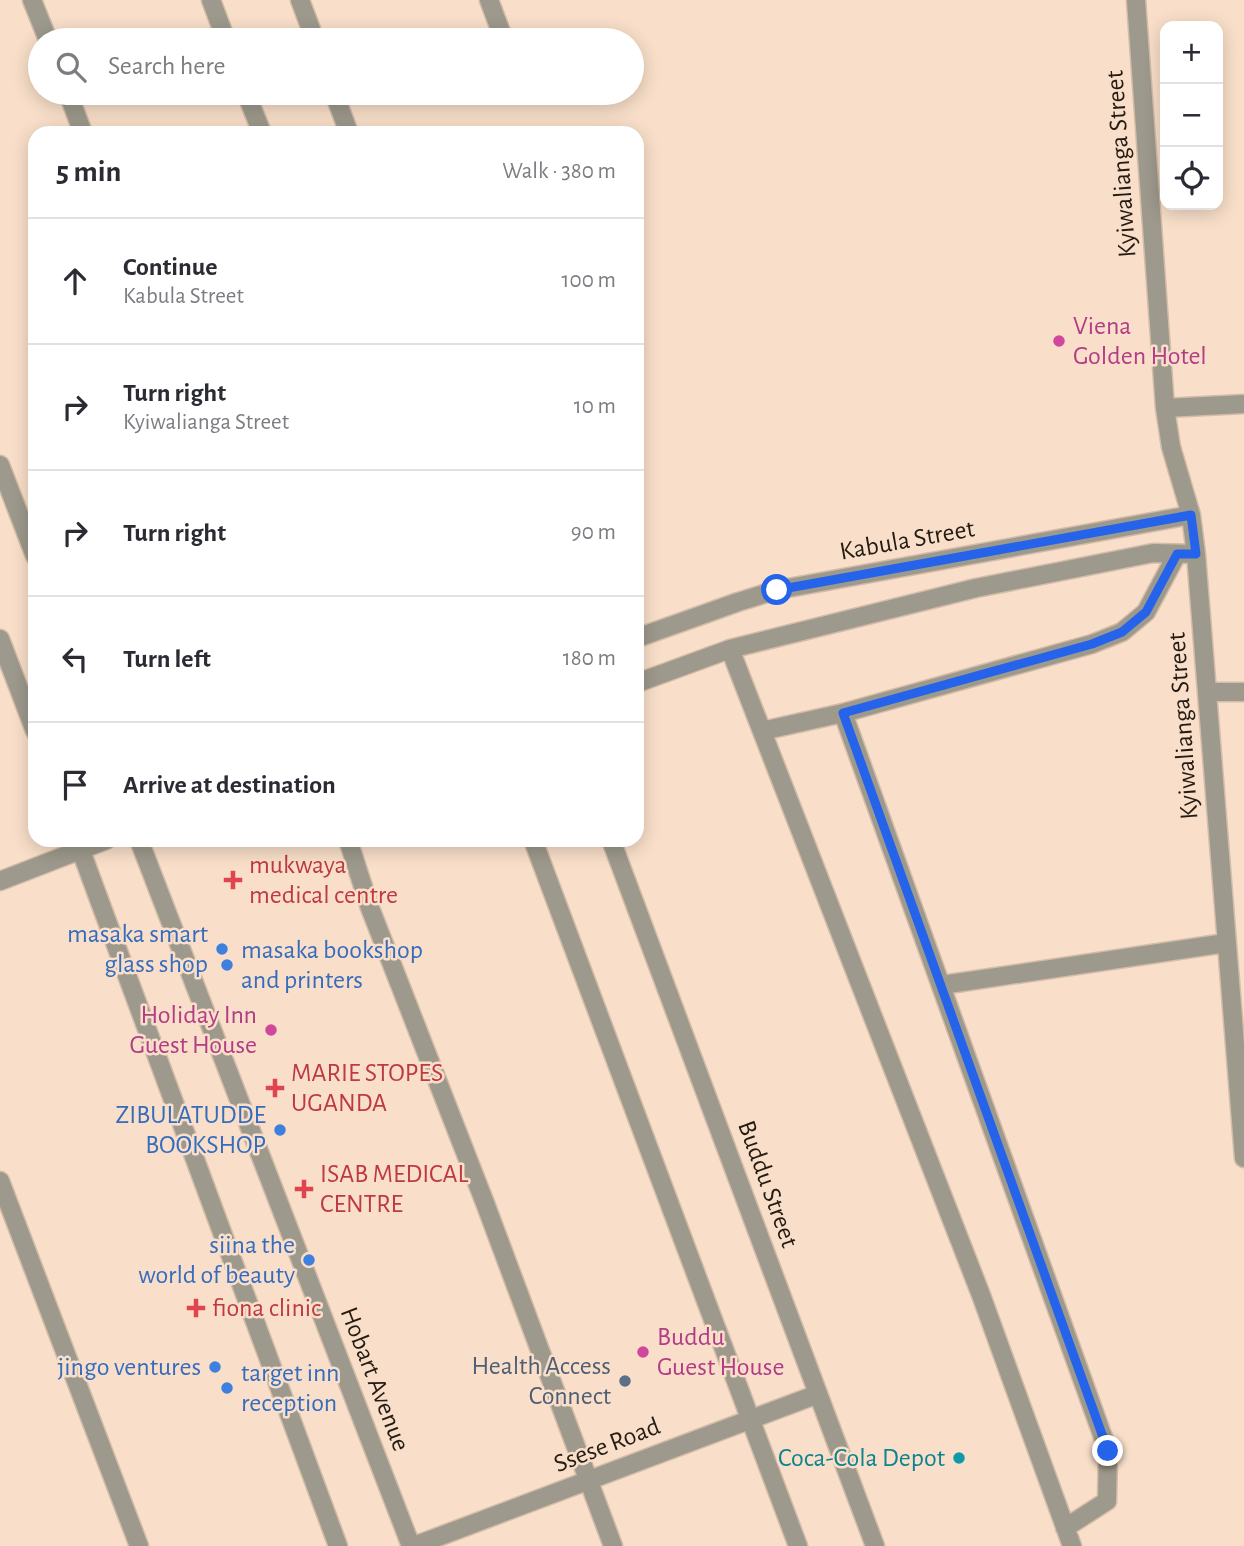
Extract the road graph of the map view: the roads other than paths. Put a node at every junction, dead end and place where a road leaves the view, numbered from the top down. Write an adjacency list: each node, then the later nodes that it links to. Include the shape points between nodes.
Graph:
1 (32, 0): 6 (street)
2 (211, 0): 7 (street)
3 (300, 0): 8 (street)
4 (489, 0): 9 (street)
5 (1136, 0): 17 (street, Kyiwalianga Street)
6 (43, 28)
7 (222, 28)
8 (310, 28)
9 (500, 28)
10 (72, 105): 13 (street)
11 (251, 105): 14 (street)
12 (338, 105): 15 (street)
13 (80, 126)
14 (259, 126)
15 (346, 126)
16 (1244, 404): 17 (street)
17 (1165, 408): 19 (street, Kyiwalianga Street)
18 (0, 465): 20 (street)
19 (1191, 515): 22 (street, Kyiwalianga Street); 23 (street, Kabula Street, via 777,590)
20 (28, 538)
21 (1177, 554): 22 (street); 25 (street, via 1153,553 975,588); 30 (street, via 1146,612 1122,632)
22 (1196, 554): 27 (street, Kyiwalianga Street)
23 (644, 636)
24 (0, 639): 29 (street)
25 (730, 649): 26 (street); 31 (street)
26 (644, 680)
27 (1208, 692): 28 (street); 39 (street, Kyiwalianga Street)
28 (1244, 692)
29 (28, 713)
30 (843, 713): 31 (street); 40 (street)
31 (762, 731): 46 (street, via 981,1295)
32 (72, 847): 38 (street)
33 (79, 847): 48 (street)
34 (142, 847): 49 (street, Hobart Avenue)
35 (350, 847): 45 (street)
36 (536, 847): 44 (street)
37 (614, 847): 43 (street, Buddu Street)
38 (0, 881)
39 (1226, 943): 40 (street); 41 (street, Kyiwalianga Street)
40 (942, 985): 46 (street, via 1108,1451 1107,1501)
41 (1244, 1158)
42 (0, 1181): 47 (street)
43 (818, 1395): 44 (street, Ssese Road); 52 (street, Buddu Street)
44 (749, 1420): 45 (street, Ssese Road); 51 (street)
45 (589, 1480): 49 (street, Ssese Road); 50 (street)
46 (1065, 1528): 53 (street)
47 (139, 1546)
48 (338, 1546)
49 (412, 1546)
50 (613, 1546)
51 (798, 1546)
52 (875, 1546)
53 (1072, 1546)

